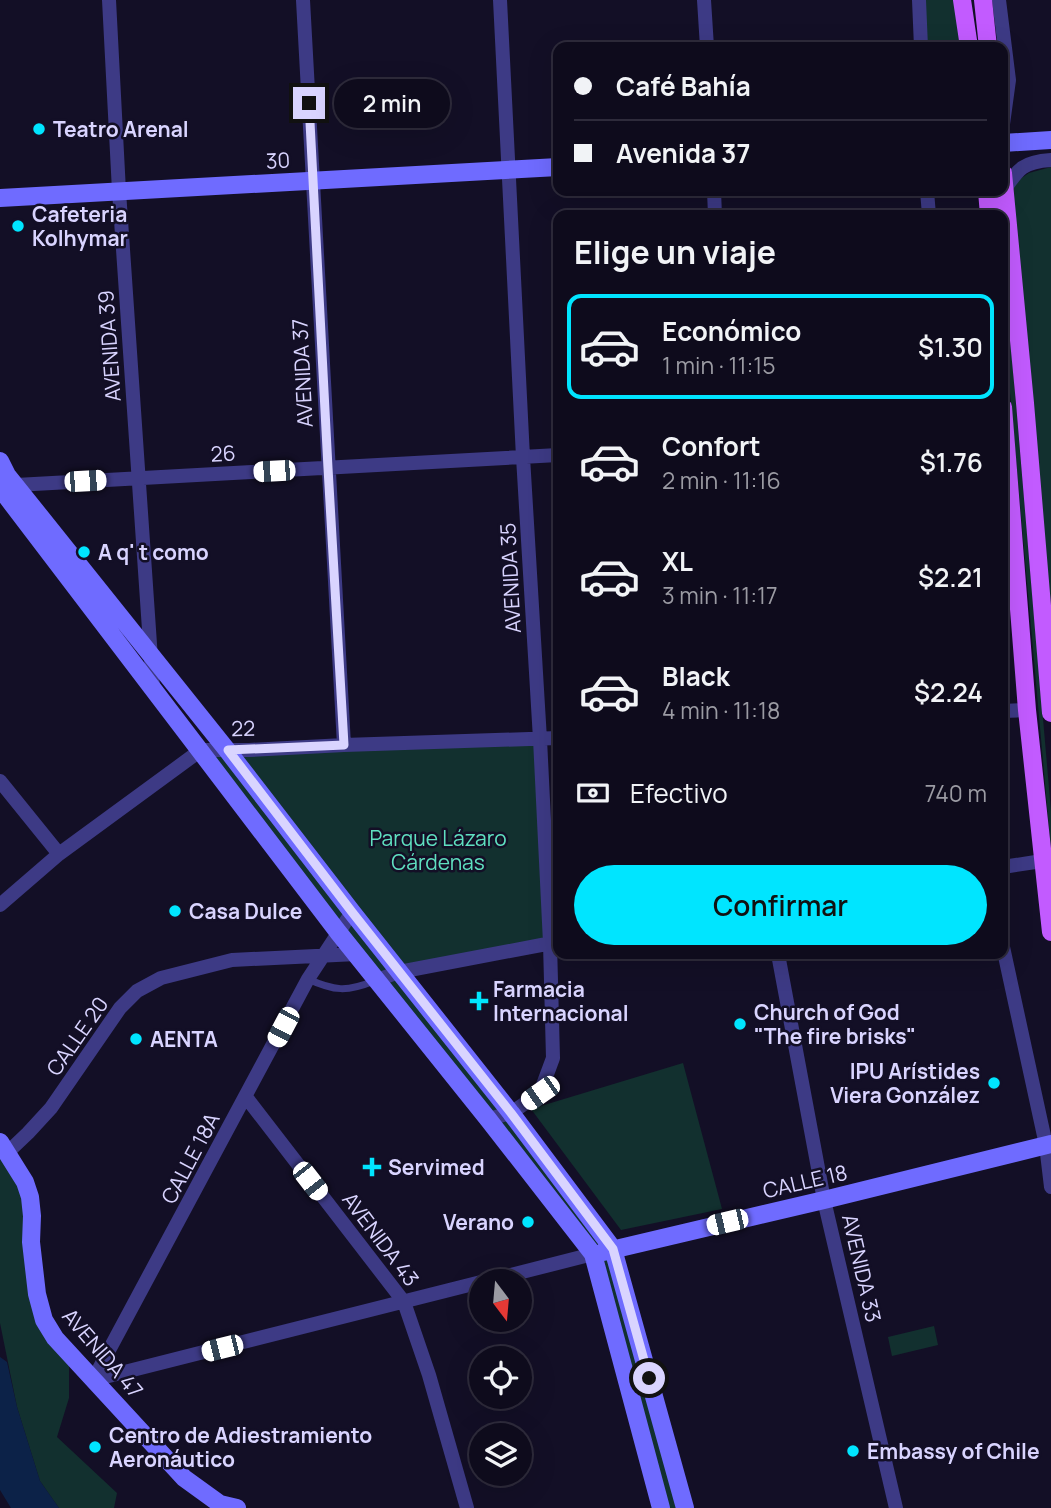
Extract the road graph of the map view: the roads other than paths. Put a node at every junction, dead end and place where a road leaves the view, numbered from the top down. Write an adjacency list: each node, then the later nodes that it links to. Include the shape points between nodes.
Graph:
1 (109, 0): 21 (street, AVENIDA 39)
2 (303, 0): 20 (street, AVENIDA 37)
3 (500, 0): 18 (street, AVENIDA 35)
4 (704, 0): 9 (street)
5 (919, 0): 10 (street)
6 (962, 0): 11 (main road)
7 (983, 0): 12 (main road)
8 (999, 0): 13 (street)
9 (707, 42)
10 (921, 42)
11 (968, 42)
12 (987, 42)
13 (1004, 42)
14 (1051, 141): 15 (main road)
15 (1008, 143)
16 (1051, 160): 19 (street, via 1019,169)
17 (553, 167): 18 (main road, 30)
18 (508, 170): 20 (main road, 30); 25 (street, AVENIDA 35)
19 (1008, 177)
20 (314, 181): 21 (main road, 30); 27 (street, AVENIDA 37)
21 (119, 191): 22 (main road, 30); 28 (street, AVENIDA 39)
22 (0, 198)
23 (1008, 266): 35 (main road, via 1025,403)
24 (553, 455): 25 (street, 26)
25 (523, 457): 27 (street, 26); 37 (street, AVENIDA 35)
26 (0, 461): 30 (main road)
27 (328, 468): 28 (street, 26); 38 (street, AVENIDA 37)
28 (139, 478): 30 (street, 26); 31 (street, AVENIDA 39)
29 (1008, 480): 33 (main road)
30 (8, 487): 31 (main road); 32 (main road)
31 (150, 654): 32 (street, AVENIDA 39); 40 (main road)
32 (153, 688): 39 (main road)
33 (1027, 710): 34 (street); 43 (main road)
34 (1008, 711)
35 (1051, 711)
36 (553, 738): 37 (street, 22)
37 (540, 739): 38 (street, 22); 47 (street, AVENIDA 35)
38 (344, 745): 40 (street, 22)
39 (201, 750): 40 (street, 22); 42 (street, 22); 49 (main road)
40 (228, 750): 46 (main road)
41 (0, 781): 42 (street)
42 (59, 854): 45 (street, 22)
43 (1042, 861): 44 (street); 48 (main road)
44 (1008, 866)
45 (0, 905)
46 (352, 912): 49 (street); 56 (main road)
47 (553, 928)
48 (1051, 931)
49 (338, 932): 51 (main road); 52 (street)
50 (553, 943): 56 (street)
51 (357, 954): 52 (street, CALLE 20); 58 (main road)
52 (323, 955): 57 (street, CALLE 18A); 63 (street, CALLE 20, via 232,960 161,978 137,991 120,1008 51,1108 35,1126)
53 (554, 959): 60 (street, AVENIDA 35, via 553,1058 540,1093)
54 (779, 959): 65 (street, AVENIDA 33)
55 (1006, 959): 62 (street)
56 (399, 972): 58 (street); 60 (main road)
57 (308, 979): 58 (lane, via 328,988 355,988); 59 (street, CALLE 18A)
58 (377, 980): 61 (main road)
59 (246, 1097): 70 (street, AVENIDA 43); 71 (street, CALLE 18A)
60 (511, 1113): 61 (street, AVENIDA 35); 66 (main road)
61 (488, 1119): 67 (main road)
62 (1049, 1145): 64 (street); 65 (main road, CALLE 18)
63 (4, 1147): 71 (main road, AVENIDA 47, via 30,1197 33,1272 44,1320)
64 (1051, 1187)
65 (824, 1200): 66 (main road, CALLE 18); 76 (street, AVENIDA 33)
66 (613, 1249): 67 (main road, CALLE 18); 75 (main road)
67 (593, 1254): 68 (street, CALLE 18); 74 (main road)
68 (532, 1270)
69 (469, 1285): 70 (street)
70 (404, 1302): 71 (street); 73 (street, AVENIDA 43)
71 (93, 1380): 72 (main road, AVENIDA 47, via 184,1478 220,1504)
72 (237, 1508)
73 (467, 1508)
74 (661, 1508)
75 (685, 1508)
76 (896, 1508)

